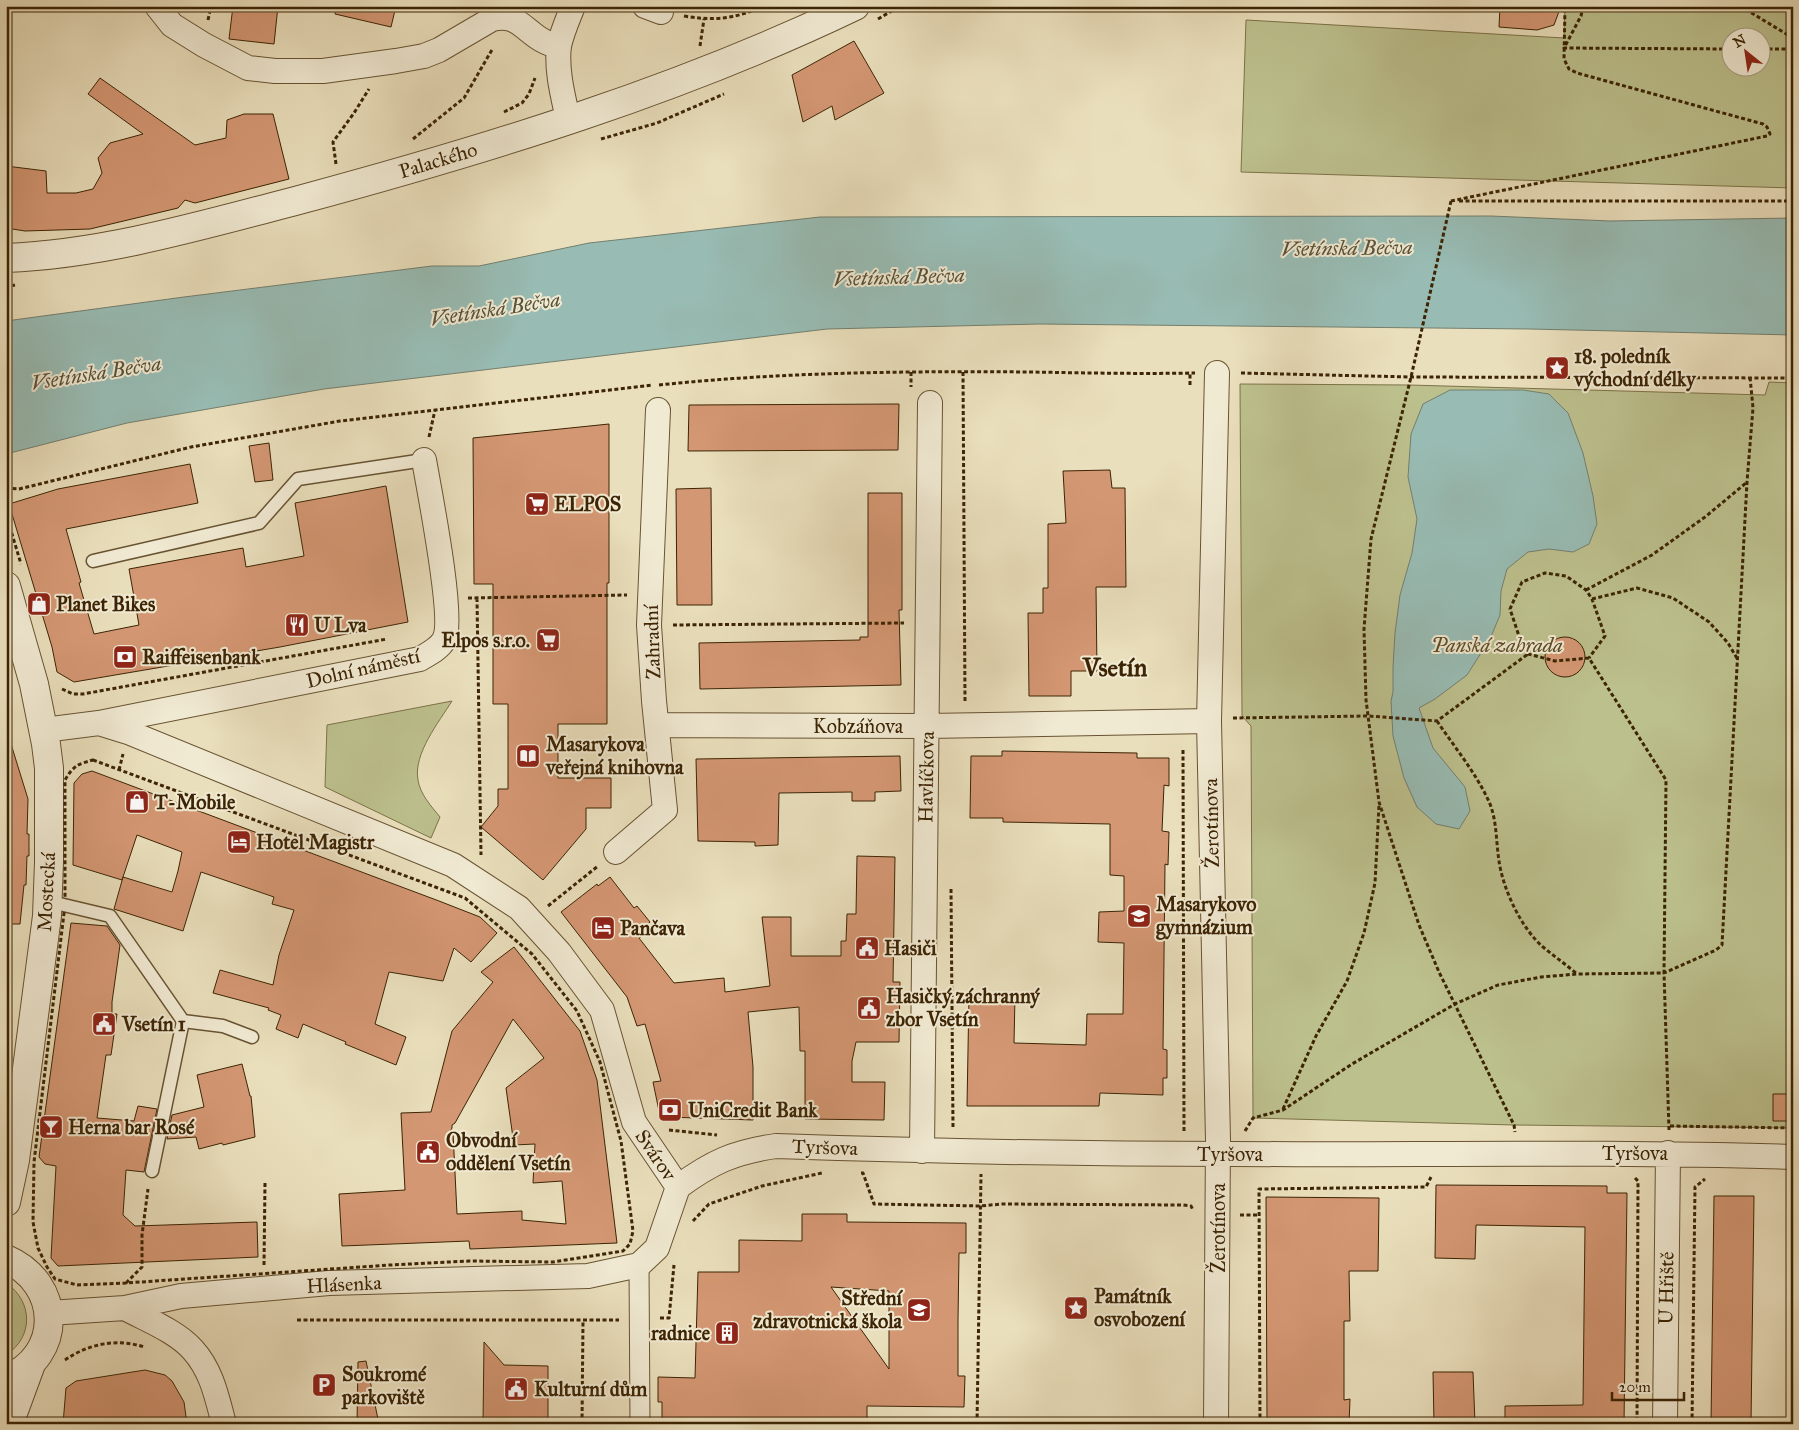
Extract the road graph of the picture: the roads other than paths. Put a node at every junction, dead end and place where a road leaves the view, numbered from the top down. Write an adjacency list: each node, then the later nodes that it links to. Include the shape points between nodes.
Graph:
1 (158, 6): 4 (street, via 172,25 204,45 248,68 275,71 323,71 424,56)
2 (573, 6): 5 (street)
3 (855, 6): 6 (street, Palackého, via 763,49)
4 (507, 14): 5 (street, via 538,38)
5 (559, 47): 6 (street)
6 (568, 119): 7 (street, Palackého, via 364,182 203,224 90,249)
7 (6, 258)
8 (1217, 372): 14 (street, Žerotínova)
9 (930, 403): 17 (street, Havlíčkova)
10 (658, 410): 16 (street, Zahradní, via 649,625)
11 (424, 460): 12 (lane, via 298,479 259,522); 15 (street, Dolní náměstí, via 446,597 444,639 435,650 420,658)
12 (93, 561)
13 (6, 586): 18 (street, Mostecká)
14 (1209, 721): 17 (street, Kobzáňova); 27 (street, Žerotínova)
15 (99, 723): 18 (street, Dolní náměstí); 21 (street, Dolní náměstí, via 453,865 473,890)
16 (657, 725): 17 (street, Kobzáňova); 19 (street, Zahradní, via 665,810)
17 (927, 726): 25 (street, Havlíčkova)
18 (44, 730): 20 (street, Mostecká, via 49,768)
19 (616, 852)
20 (48, 901): 22 (lane, via 110,916); 24 (street, Mostecká)
21 (525, 914): 30 (street, Svárov, via 559,952 602,1010 634,1122)
22 (183, 1021): 23 (lane, via 223,1026); 29 (lane)
23 (252, 1037)
24 (13, 1124): 31 (street, Mostecká, via 16,1160)
25 (922, 1142): 27 (street, Tyršova, via 981,1151); 30 (street, Tyršova, via 752,1149 702,1169)
26 (1668, 1153): 27 (street, Tyršova); 28 (street, Tyršova); 42 (street, U Hřiště)
27 (1218, 1154): 41 (street, Žerotínova)
28 (1793, 1157)
29 (152, 1171)
30 (678, 1187): 33 (street, Svárov, via 657,1248)
31 (6, 1202)
32 (6, 1258): 35 (street, via 27,1270 36,1280 47,1301)
33 (639, 1264): 34 (street, Hlásenka, via 588,1276 329,1283 181,1296); 40 (street)
34 (125, 1308): 35 (street, Hlásenka); 39 (street, via 162,1327 193,1350 206,1368)
35 (49, 1313): 36 (street, via 45,1341)
36 (30, 1364): 37 (street); 38 (street)
37 (6, 1379)
38 (9, 1424)
39 (224, 1424)
40 (640, 1424)
41 (1216, 1424)
42 (1665, 1424)

